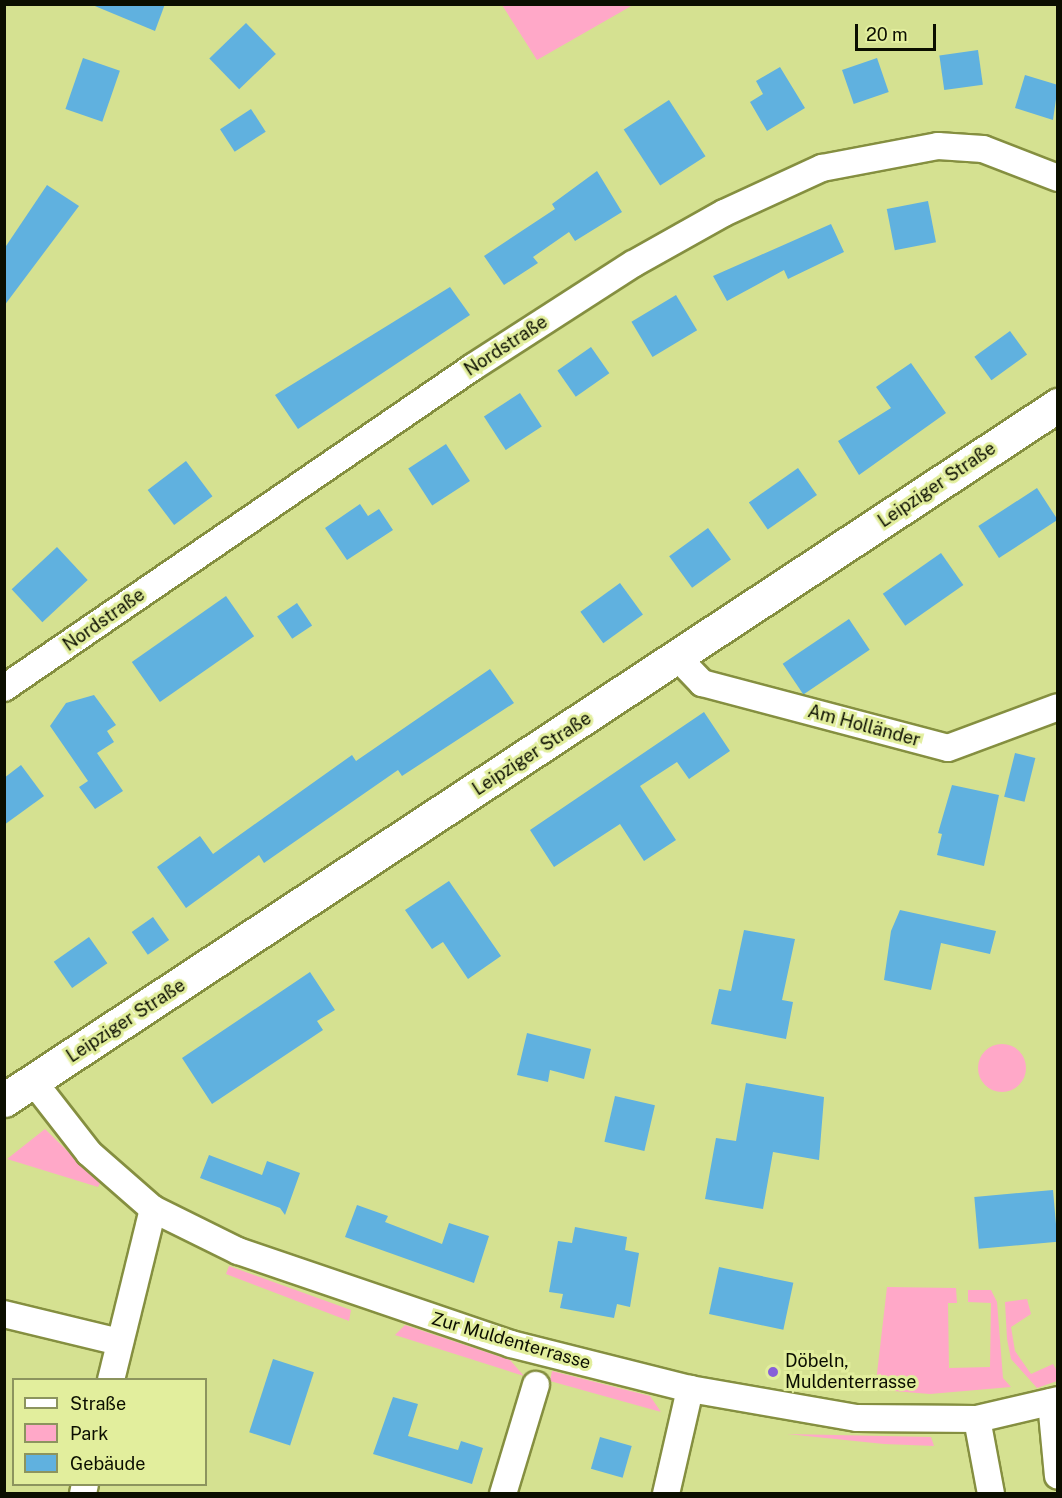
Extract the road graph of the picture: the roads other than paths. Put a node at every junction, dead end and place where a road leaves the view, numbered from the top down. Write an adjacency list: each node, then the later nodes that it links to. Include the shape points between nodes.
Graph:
1 (1058, 178): 4 (street, Nordstraße, via 983,149 938,146 822,168 724,213 633,264 473,368)
2 (1058, 405): 3 (main road, Leipziger Straße)
3 (678, 658): 5 (street, Am Holländer, via 702,683 948,748); 6 (main road, Leipziger Straße)
4 (4, 688)
5 (1058, 707)
6 (33, 1081): 7 (main road, Leipziger Straße); 8 (street, Zur Muldenterrasse, via 89,1153)
7 (4, 1100)
8 (153, 1209): 10 (street); 13 (street, Zur Muldenterrasse, via 238,1251 366,1297 545,1354)
9 (4, 1314): 10 (street)
10 (120, 1342): 11 (street)
11 (111, 1378)
12 (536, 1385): 17 (street)
13 (690, 1389): 15 (street, Zur Muldenterrasse, via 857,1418); 18 (street)
14 (1054, 1401): 15 (street, Zur Muldenterrasse); 16 (street)
15 (977, 1419): 19 (street)
16 (1058, 1476)
17 (503, 1494)
18 (666, 1494)
19 (991, 1494)

